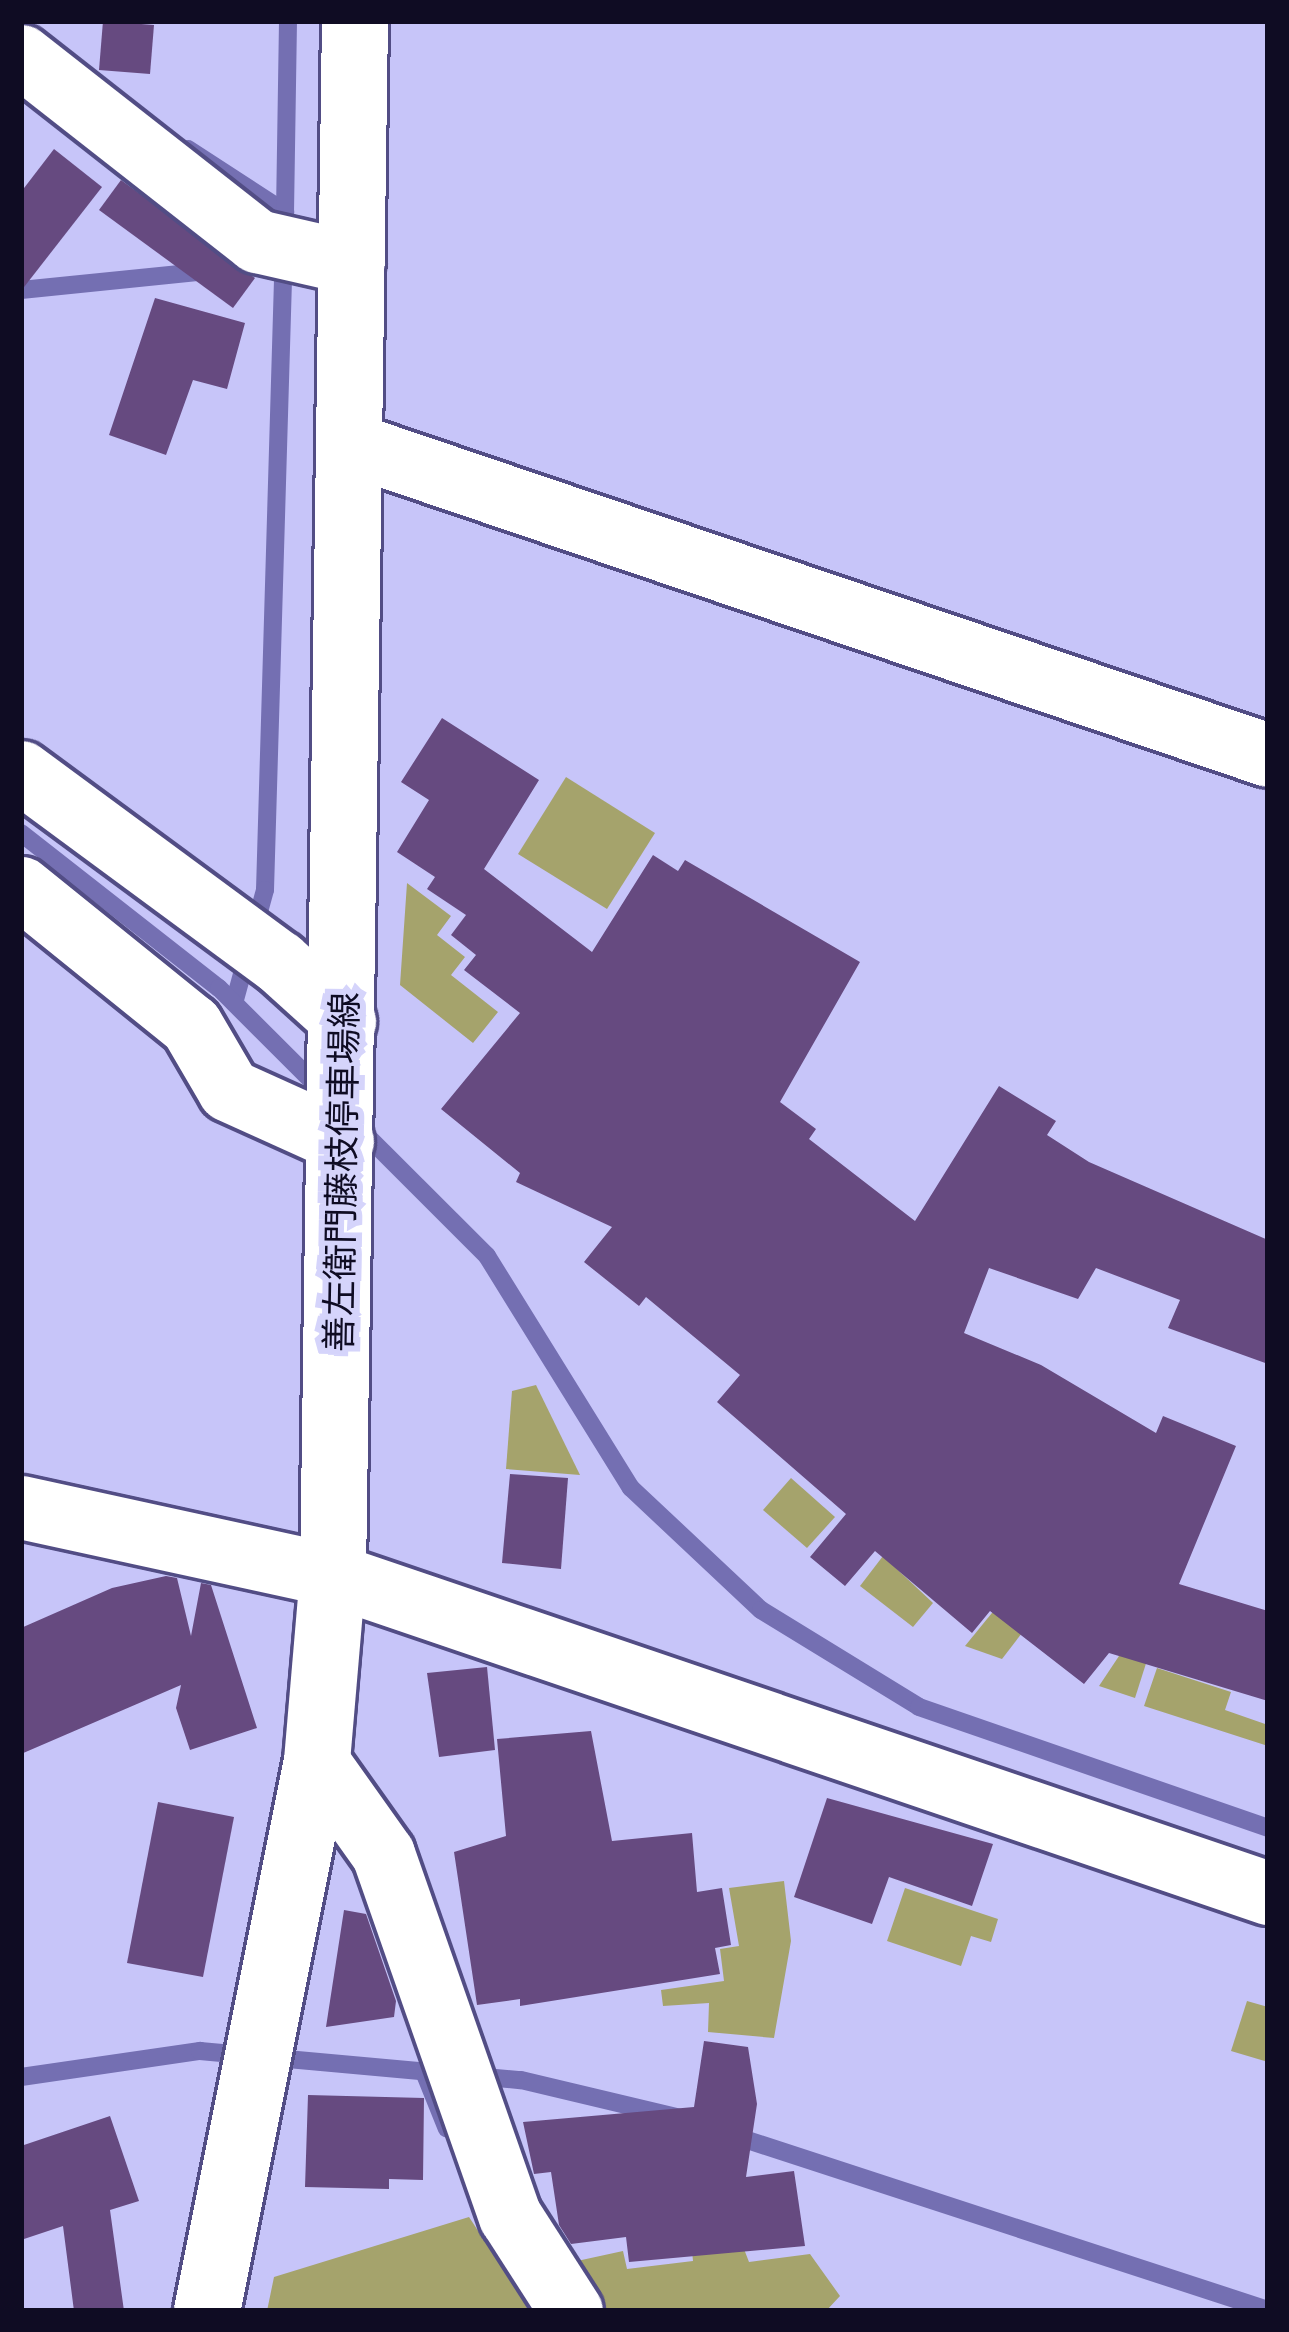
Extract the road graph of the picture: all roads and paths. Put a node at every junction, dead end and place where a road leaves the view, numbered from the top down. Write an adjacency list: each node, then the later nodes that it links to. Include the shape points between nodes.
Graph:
1 (356, 21): 3 (main road, 善左衛門藤枝停車場線)
2 (21, 56): 3 (street, via 257,242)
3 (353, 263): 4 (main road, 善左衛門藤枝停車場線)
4 (351, 445): 5 (street); 8 (main road, 善左衛門藤枝停車場線)
5 (1268, 755)
6 (21, 772): 8 (street, via 279,962)
7 (21, 888): 9 (street, via 191,1025 229,1090)
8 (344, 1021): 9 (main road, 善左衛門藤枝停車場線)
9 (342, 1129): 11 (main road, 善左衛門藤枝停車場線)
10 (21, 1507): 11 (street)
11 (333, 1575): 12 (main road, 善左衛門藤枝停車場線); 13 (street)
12 (316, 1761): 14 (main road, 善左衛門藤枝停車場線); 15 (street, via 383,1854 509,2216)
13 (1268, 1893)
14 (207, 2311)
15 (571, 2311)

